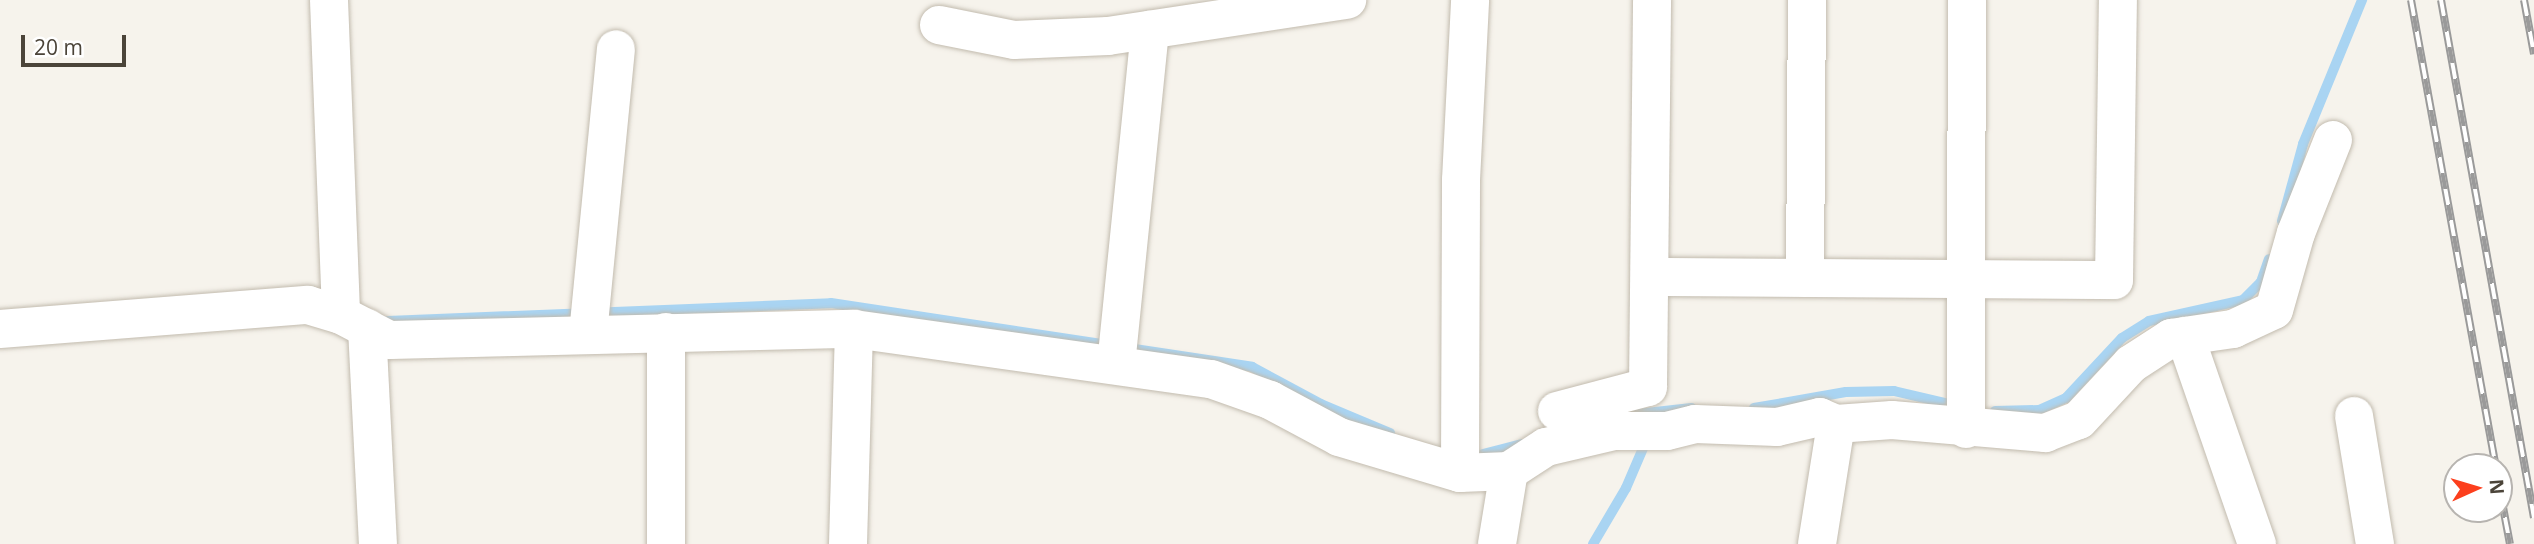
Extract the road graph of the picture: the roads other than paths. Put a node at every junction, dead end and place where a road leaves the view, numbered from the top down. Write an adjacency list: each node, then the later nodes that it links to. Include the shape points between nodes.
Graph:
1 (329, 0): 16 (street)
2 (1347, 0): 9 (street)
3 (1470, 0): 26 (street, via 1461,180)
4 (1652, 0): 12 (street)
5 (1807, 0): 13 (street)
6 (1967, 0): 14 (street)
7 (2118, 0): 14 (street, via 2114,279)
8 (939, 25): 9 (street, via 1014,40)
9 (1150, 30): 21 (street)
10 (616, 49): 15 (street)
11 (2333, 140): 20 (street, via 2296,233 2274,310 2233,329)
12 (1650, 276): 13 (street); 22 (street, via 1647,387)
13 (1805, 278): 14 (street)
14 (1966, 280): 23 (street)
15 (589, 320): 16 (street, via 389,340); 19 (street)
16 (354, 322): 17 (street, via 308,305); 29 (street)
17 (0, 329)
18 (854, 329): 19 (street); 21 (street); 31 (street)
19 (666, 332): 30 (street)
20 (2185, 336): 23 (street, via 2171,338 2131,364 2079,420 2045,433); 34 (street)
21 (1117, 350): 26 (street, via 1270,400 1339,437)
22 (1557, 411)
23 (1966, 413): 25 (street)
24 (2354, 416): 28 (street)
25 (1836, 424): 27 (street, via 1820,417 1777,427 1695,424 1614,431 1546,447); 33 (street)
26 (1460, 461): 27 (street)
27 (1509, 471): 32 (street)
28 (2365, 542)
29 (378, 544)
30 (666, 544)
31 (848, 544)
32 (1497, 544)
33 (1817, 544)
34 (2257, 544)

